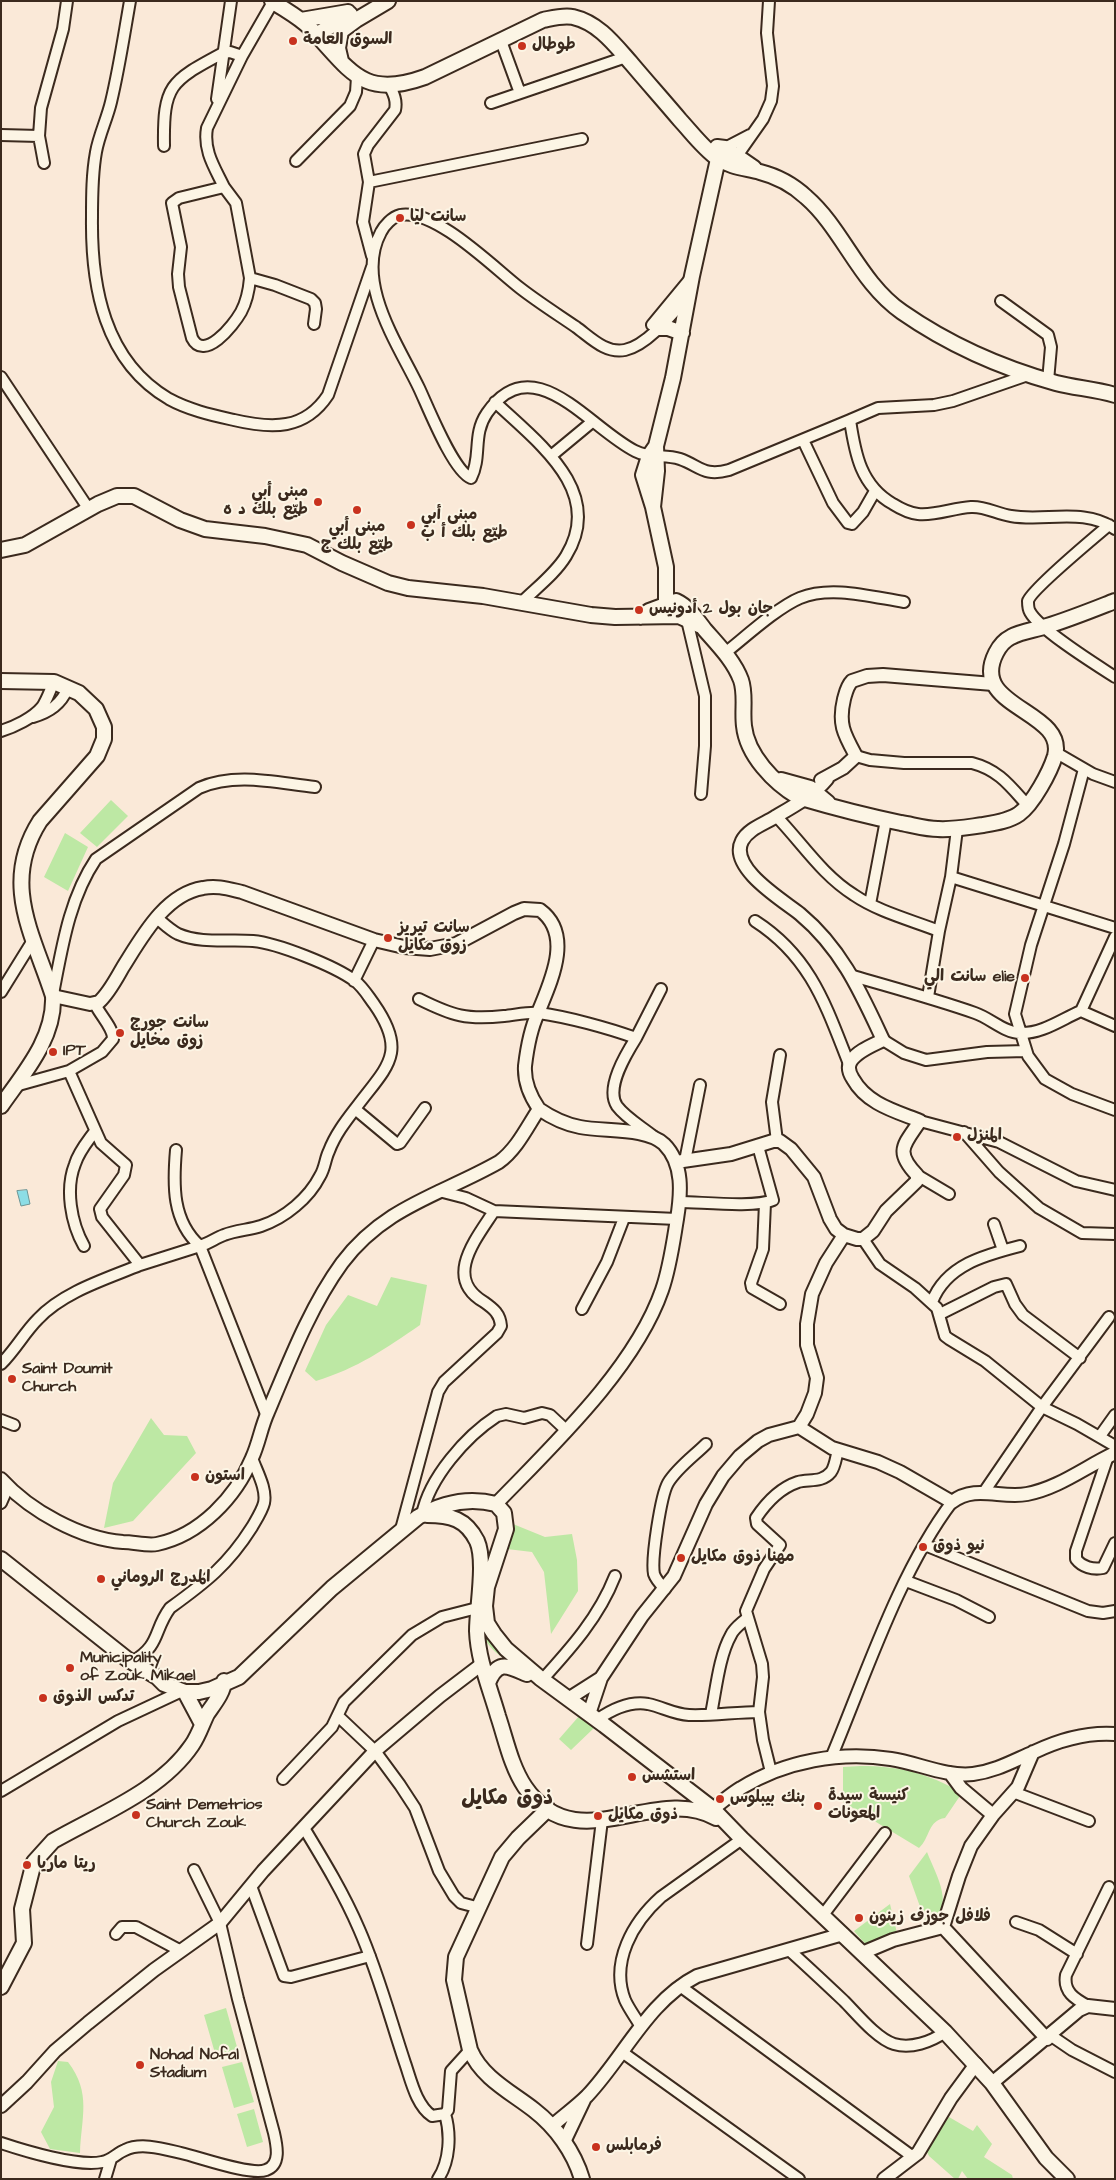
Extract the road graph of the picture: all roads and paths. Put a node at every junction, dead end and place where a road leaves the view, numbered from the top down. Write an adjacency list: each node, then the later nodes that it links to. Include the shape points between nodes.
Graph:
1 (67, 1): 23 (street, via 63,29 41,108)
2 (130, 1): 33 (street, via 111,102 96,151 92,235 98,292 109,330 138,372 168,398 208,413 254,425 293,423 320,407 328,394)
3 (231, 1): 12 (street)
4 (372, 1): 8 (main road)
5 (388, 1): 15 (main road, via 341,31 338,48)
6 (769, 1): 21 (street, via 767,34 773,86 771,101)
7 (273, 2): 9 (main road); 13 (street)
8 (356, 11): 9 (main road); 10 (main road)
9 (301, 20): 10 (main road)
10 (316, 35): 15 (main road)
11 (501, 41): 14 (main road, via 543,20 572,17 596,27); 17 (main road, via 425,77); 18 (street)
12 (223, 53): 13 (street); 20 (street); 25 (street, via 186,73 174,84 165,110)
13 (242, 56): 20 (street)
14 (626, 57): 18 (street); 26 (main road, via 700,143)
15 (341, 61): 16 (main road)
16 (357, 77): 17 (main road); 27 (street, via 356,92 350,106)
17 (389, 86): 30 (street, via 395,96 395,110 364,154)
18 (520, 93): 19 (street)
19 (491, 103)
20 (216, 107): 32 (street, via 207,128 206,147)
21 (753, 133): 26 (street); 28 (street)
22 (1, 135): 23 (street)
23 (39, 136): 29 (street)
24 (582, 139): 30 (street)
25 (164, 146)
26 (721, 154): 28 (main road); 31 (main road)
27 (296, 161)
28 (734, 161): 31 (main road); 42 (main road, via 777,177 806,196 884,297 901,311 955,343)
29 (44, 163)
30 (369, 182): 33 (street, via 362,222)
31 (712, 183): 34 (main road)
32 (224, 187): 35 (street, via 236,203); 35 (street, via 179,198 172,203 180,247 179,287 196,344 203,347 212,345 235,320 247,298)
33 (372, 262): 41 (street, via 382,229 395,217 416,216 432,221); 46 (street, via 378,297 390,332 444,442 461,472 471,478 478,429)
34 (692, 276): 36 (main road); 41 (street, via 662,315 643,333 626,343)
35 (250, 278): 38 (street, via 311,299 316,309)
36 (688, 295): 39 (street); 40 (main road)
37 (1001, 301): 44 (street, via 1048,335 1051,347)
38 (314, 324)
39 (658, 328): 40 (main road); 41 (street, via 627,350 616,351)
40 (682, 333): 51 (main road)
41 (600, 344)
42 (1028, 375): 44 (main road); 47 (street, via 934,405 878,408)
43 (1, 377): 53 (street)
44 (1048, 381): 45 (main road)
45 (1115, 395)
46 (495, 402): 48 (street, via 508,391 531,386 543,388); 50 (street)
47 (850, 420): 49 (street); 52 (street, via 854,450)
48 (592, 422): 50 (street); 51 (street)
49 (803, 440): 51 (street, via 720,473 701,471 677,458); 52 (street, via 833,503 849,523 857,520)
50 (551, 456): 58 (street, via 573,488 578,524 574,542 565,557)
51 (653, 460): 59 (main road, via 654,507)
52 (875, 491): 54 (street, via 912,513 978,507 1012,517 1092,518)
53 (88, 508): 55 (main road, via 25,545); 58 (main road, via 117,496 134,496 205,530 307,544 388,583)
54 (1112, 527): 60 (street, via 1042,584 1030,598 1029,611)
55 (1, 550)
56 (1115, 601): 60 (main road)
57 (904, 602): 61 (street, via 842,593 808,595 789,604)
58 (521, 603): 59 (main road, via 591,615 641,616 649,611)
59 (676, 612): 61 (main road, via 695,616); 75 (street, via 705,696)
60 (1044, 627): 62 (street); 64 (main road, via 1004,642 992,663 990,674)
61 (725, 653): 74 (main road, via 743,687 744,727 748,740 764,767 776,778)
62 (1115, 677)
63 (1, 681): 65 (main road)
64 (993, 684): 69 (main road, via 1002,695 1040,722 1054,740); 70 (street, via 883,675 852,681 841,720)
65 (50, 685): 66 (main road); 67 (street, via 42,707)
66 (66, 692): 67 (street, via 51,710); 89 (main road, via 89,700 102,718 102,747 32,832 25,852 21,882 22,907)
67 (27, 718): 68 (street)
68 (1, 731)
69 (1055, 752): 71 (street); 76 (main road, via 1046,776)
70 (856, 756): 74 (street, via 852,762); 76 (street, via 893,763 972,763 990,769)
71 (1084, 769): 72 (street); 82 (street)
72 (1115, 782)
73 (315, 787): 94 (street, via 238,778 216,781 193,792 96,859 87,872 64,937)
74 (804, 792): 77 (street); 78 (main road, via 829,804)
75 (701, 794)
76 (1028, 806): 79 (main road, via 1009,819)
77 (779, 815): 81 (street, via 824,870 852,895); 90 (street, via 745,836 740,845 743,859 760,884 823,936)
78 (886, 820): 79 (main road, via 928,828); 81 (street)
79 (957, 829): 80 (street)
80 (951, 876): 82 (street); 86 (street)
81 (870, 904): 86 (street)
82 (1044, 906): 85 (street); 101 (street, via 1016,1004 1016,1019)
83 (157, 918): 88 (street, via 186,893 224,887); 91 (street, via 186,936 256,941 310,958); 97 (street, via 101,1001)
84 (755, 921): 106 (street, via 793,952 815,982)
85 (1115, 928)
86 (938, 931): 95 (street)
87 (1115, 936): 98 (street)
88 (374, 940): 91 (street); 99 (street, via 430,949 456,944 524,909 540,910 550,919 556,933 558,952)
89 (32, 942): 93 (street); 94 (main road)
90 (853, 976): 95 (street); 103 (street)
91 (354, 981): 112 (street, via 383,1017 393,1043 388,1062)
92 (661, 989): 102 (street)
93 (1, 992)
94 (53, 996): 97 (street); 109 (main road, via 52,1015 42,1044)
95 (928, 997): 101 (street)
96 (419, 999): 99 (street, via 452,1014 470,1018)
97 (95, 1004): 107 (street, via 112,1030 113,1039 102,1052)
98 (1082, 1010): 100 (street); 101 (street, via 1054,1024)
99 (538, 1013): 102 (street); 113 (street, via 525,1066 529,1093)
100 (1115, 1026)
101 (1022, 1034): 104 (street)
102 (636, 1038): 118 (street, via 615,1081 615,1101 624,1114)
103 (884, 1040): 104 (street, via 904,1053 926,1060); 106 (street, via 859,1053)
104 (1026, 1051): 114 (street, via 1045,1079 1072,1094)
105 (780, 1055): 119 (street, via 772,1102)
106 (850, 1064): 115 (street, via 851,1076 866,1095 884,1107)
107 (69, 1071): 109 (street); 116 (street)
108 (700, 1085): 122 (street)
109 (15, 1086): 110 (main road)
110 (1, 1106)
111 (425, 1108): 112 (street, via 397,1144)
112 (355, 1109): 137 (street, via 328,1151 320,1177 295,1206 270,1222 224,1235)
113 (538, 1109): 118 (street, via 573,1125 645,1134); 125 (street, via 508,1155 489,1168)
114 (1115, 1110)
115 (920, 1121): 117 (street); 123 (street, via 903,1148 903,1158)
116 (95, 1131): 136 (street, via 74,1164 70,1188 76,1232); 140 (street, via 104,1148 126,1165 100,1214)
117 (964, 1132): 124 (street, via 999,1142 1076,1181); 133 (street, via 998,1172 1039,1208 1082,1233)
118 (658, 1139): 122 (street)
119 (777, 1140): 120 (street); 134 (street, via 791,1149 814,1177 832,1225)
120 (758, 1146): 122 (street, via 731,1154); 128 (street, via 774,1196 773,1200)
121 (176, 1150): 137 (street, via 174,1180 178,1211 185,1228)
122 (681, 1161): 127 (street)
123 (917, 1175): 126 (street); 135 (street, via 911,1189 889,1208)
124 (1115, 1190)
125 (438, 1191): 129 (street, via 466,1198); 149 (street, via 392,1215 370,1232 343,1262 316,1307)
126 (949, 1194)
127 (680, 1202): 128 (street); 131 (street)
128 (765, 1202): 142 (street, via 763,1249 751,1283 752,1288)
129 (494, 1211): 130 (street); 168 (street, via 466,1256 465,1276 471,1291 498,1314 501,1326 444,1382 438,1392)
130 (624, 1218): 131 (street); 143 (street, via 607,1262)
131 (676, 1219): 154 (street, via 669,1266 651,1316 611,1377)
132 (994, 1224): 139 (street)
133 (1115, 1234)
134 (844, 1235): 135 (street); 153 (street, via 812,1294 807,1345 816,1384 812,1404)
135 (864, 1238): 141 (street, via 880,1264)
136 (84, 1246)
137 (200, 1246): 140 (street); 149 (street)
138 (1020, 1246): 139 (street)
139 (1004, 1250): 141 (street, via 959,1268 942,1283)
140 (140, 1265): 147 (street, via 62,1300 38,1318)
141 (932, 1302): 144 (street)
142 (780, 1304)
143 (582, 1309)
144 (940, 1314): 146 (street, via 1006,1284 1023,1315); 148 (street, via 949,1340 985,1361)
145 (1109, 1317): 146 (street)
146 (1080, 1358): 148 (street)
147 (1, 1364)
148 (1042, 1407): 155 (street); 161 (street)
149 (266, 1414): 159 (street)
150 (1115, 1414): 155 (street)
151 (1, 1420): 152 (street)
152 (14, 1425)
153 (799, 1427): 157 (street); 175 (street, via 758,1441 732,1464 715,1487 680,1565)
154 (566, 1430): 165 (street); 166 (street, via 550,1415 542,1413 524,1418 506,1414 497,1416 454,1456 439,1475 427,1496)
155 (1100, 1436): 158 (street)
156 (706, 1444): 175 (street, via 680,1468 666,1488 658,1526 654,1572)
157 (838, 1450): 163 (street, via 890,1467); 179 (street, via 830,1473 819,1480 789,1486 770,1500 756,1518 757,1524 780,1545 764,1569 747,1607)
158 (1113, 1452): 161 (street, via 1058,1484 1035,1492 1016,1495); 169 (street, via 1076,1551 1076,1559 1091,1568 1103,1568)
159 (252, 1458): 160 (street, via 232,1493 195,1530 156,1544 113,1541 84,1534 48,1516); 180 (street, via 264,1491 264,1503 258,1517 222,1568 170,1608 164,1615 157,1639)
160 (5, 1483): 164 (street)
161 (984, 1492): 163 (street, via 966,1494)
162 (474, 1501): 165 (main road); 166 (main road, via 445,1505); 167 (main road, via 462,1509)
163 (952, 1502): 170 (street)
164 (1, 1503)
165 (496, 1504): 172 (main road, via 504,1513 506,1529)
166 (422, 1515): 167 (main road, via 445,1515); 168 (main road)
167 (460, 1520): 172 (main road)
168 (400, 1533): 184 (main road, via 332,1588 239,1677)
169 (1115, 1542)
170 (925, 1545): 174 (street); 177 (street, via 1088,1611)
171 (1, 1559): 180 (main road)
172 (488, 1560): 176 (main road, via 487,1587)
173 (615, 1576): 185 (street, via 595,1615 568,1652)
174 (906, 1581): 178 (street); 198 (street)
175 (665, 1589): 182 (street, via 642,1616)
176 (481, 1607): 181 (main road, via 479,1651); 185 (main road, via 487,1623 506,1649); 192 (street, via 442,1617 412,1634 344,1702)
177 (1115, 1611)
178 (989, 1617)
179 (748, 1618): 190 (street, via 763,1672); 191 (street, via 729,1639)
180 (132, 1662): 183 (main road)
181 (482, 1664): 186 (main road); 196 (street)
182 (601, 1678): 188 (street); 193 (street)
183 (162, 1679): 184 (main road, via 199,1685); 187 (main road); 189 (street)
184 (227, 1679): 187 (main road, via 212,1689); 194 (main road, via 225,1696 206,1727)
185 (541, 1679): 186 (main road, via 508,1665 494,1670); 188 (main road)
186 (488, 1683): 205 (main road, via 514,1766 526,1788)
187 (184, 1692): 189 (street); 194 (main road)
188 (568, 1699): 193 (main road)
189 (160, 1700): 203 (street, via 118,1721)
190 (760, 1712): 191 (street); 199 (street)
191 (712, 1714): 193 (street, via 682,1714 641,1704 622,1706)
192 (338, 1716): 196 (street); 201 (street, via 332,1727)
193 (593, 1717): 202 (main road)
194 (201, 1728): 231 (main road, via 181,1759 162,1780 53,1841 41,1852 34,1862 24,1898 24,1943)
195 (1115, 1734): 197 (street, via 1064,1740)
196 (375, 1752): 211 (street); 217 (street, via 415,1808 439,1871 454,1896 461,1903)
197 (1033, 1752): 200 (street, via 995,1770); 204 (street, via 1023,1778)
198 (831, 1758): 199 (street, via 792,1764); 200 (street, via 883,1758)
199 (771, 1772): 207 (street, via 740,1788)
200 (950, 1773): 208 (street, via 961,1788)
201 (283, 1778)
202 (684, 1787): 206 (main road); 207 (main road)
203 (1, 1791)
204 (1013, 1792): 208 (street); 210 (street)
205 (548, 1809): 209 (main road, via 584,1822); 217 (main road, via 502,1857)
206 (663, 1809): 207 (main road); 209 (main road)
207 (710, 1811): 213 (main road)
208 (992, 1815): 221 (street, via 971,1846)
209 (602, 1820): 224 (street)
210 (1090, 1821)
211 (304, 1828): 215 (street); 229 (street, via 349,1907)
212 (886, 1833): 218 (street)
213 (742, 1839): 218 (main road); 234 (street, via 661,1897 631,1932 624,1949 621,1986)
214 (194, 1870): 220 (street)
215 (251, 1886): 220 (street); 229 (street, via 284,1976 291,1977)
216 (1110, 1888): 228 (street)
217 (480, 1908): 237 (main road, via 460,1946 454,1968)
218 (823, 1915): 223 (main road)
219 (1016, 1922): 228 (street, via 1039,1930)
220 (220, 1923): 226 (street); 249 (street, via 274,2134 277,2155 274,2164 268,2170 252,2172 180,2152 146,2147 125,2150)
221 (943, 1927): 227 (street, via 893,1940); 236 (street)
222 (116, 1934): 226 (street, via 122,1927 136,1927)
223 (843, 1934): 225 (street); 227 (main road)
224 (587, 1944)
225 (790, 1950): 230 (street, via 697,1976); 235 (street, via 875,2031 893,2044 919,2044)
226 (181, 1951): 243 (street, via 55,2051)
227 (862, 1953): 235 (main road)
228 (1077, 1954): 232 (street, via 1067,1972 1066,1983 1070,1994)
229 (370, 1956): 244 (street, via 420,2102 432,2116)
230 (680, 1986): 234 (street); 248 (street)
231 (1, 1987)
232 (1088, 2006): 233 (street); 236 (street, via 1074,2013)
233 (1115, 2009)
234 (641, 2026): 238 (street)
235 (945, 2032): 239 (main road)
236 (1048, 2037): 240 (street); 241 (street)
237 (470, 2050): 244 (street, via 450,2071 448,2110); 245 (main road, via 485,2073)
238 (622, 2052): 242 (street); 253 (street)
239 (976, 2064): 241 (main road); 248 (street)
240 (1115, 2072)
241 (992, 2083): 255 (main road, via 1046,2158)
242 (586, 2096): 245 (street); 246 (street)
243 (1, 2106)
244 (445, 2114): 250 (street, via 449,2142)
245 (552, 2126): 246 (main road)
246 (564, 2142): 252 (main road)
247 (1, 2143): 249 (street, via 82,2162)
248 (913, 2157): 254 (street)
249 (111, 2159): 251 (street)
250 (439, 2178)
251 (105, 2179)
252 (582, 2179)
253 (799, 2179)
254 (884, 2179)
255 (1067, 2179)

